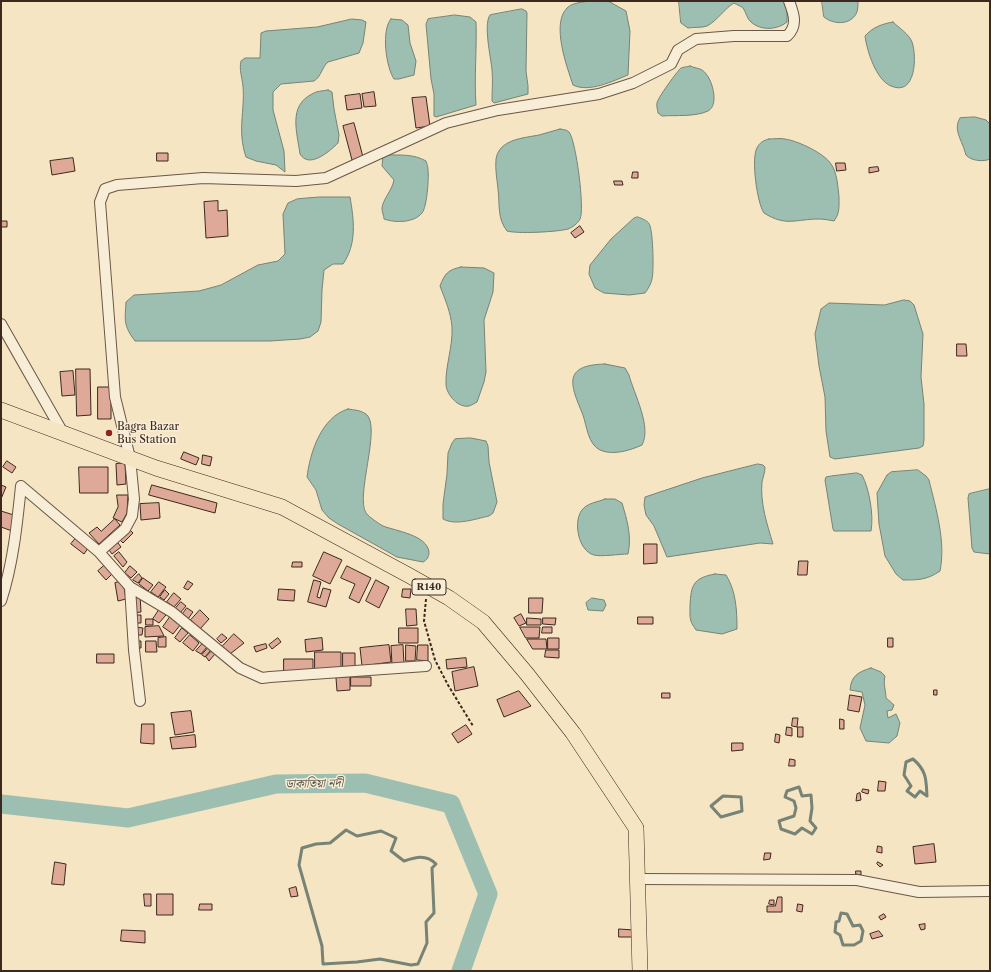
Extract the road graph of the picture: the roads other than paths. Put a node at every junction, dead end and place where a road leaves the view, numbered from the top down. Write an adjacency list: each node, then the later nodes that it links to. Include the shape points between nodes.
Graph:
1 (789, 1): 5 (street, via 794,25 792,32 787,36 734,36 696,40 678,50 671,64 633,83 600,94 498,110 446,123 326,178 296,181 203,178 117,185 105,189 100,202 115,397)
2 (1, 324): 4 (street)
3 (1, 410): 4 (main road, R140)
4 (63, 433): 5 (main road, R140)
5 (130, 458): 6 (street, via 134,499 132,516 125,529); 11 (main road, R140, via 282,507 427,585 483,622 573,733 636,828)
6 (99, 552): 7 (street); 8 (street, via 21,486 17,534 8,581)
7 (130, 587): 9 (street, via 172,612 240,668 262,678); 10 (street)
8 (1, 601)
9 (426, 666)
10 (140, 701)
11 (638, 879): 12 (street, via 857,880 919,892); 13 (main road, R140)
12 (990, 891)
13 (640, 971)

